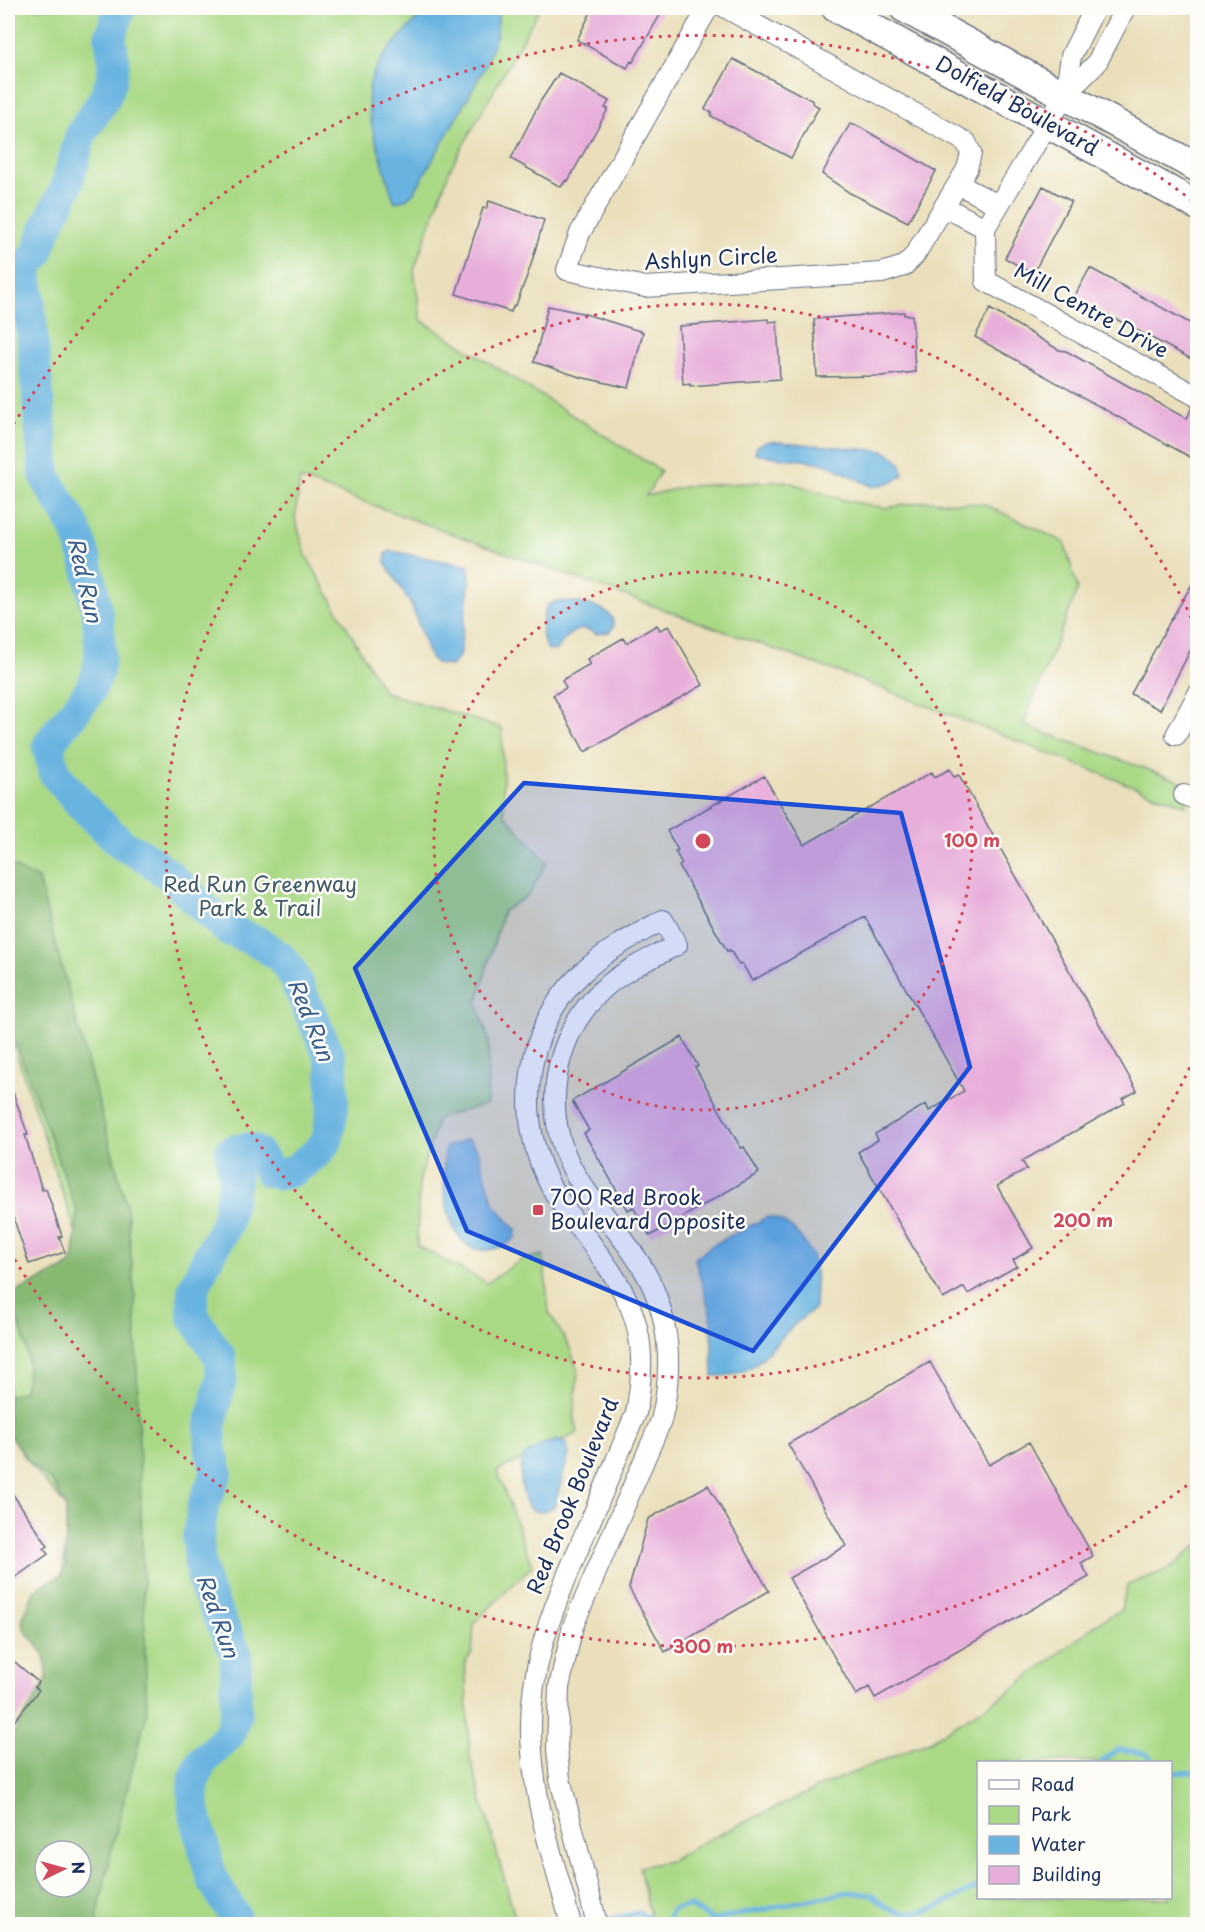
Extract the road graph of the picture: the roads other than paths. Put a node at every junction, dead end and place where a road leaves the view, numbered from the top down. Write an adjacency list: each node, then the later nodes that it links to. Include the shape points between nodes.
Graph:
1 (708, 8): 13 (street, Ashlyn Circle, via 584,225 567,270 645,287 882,273 910,262)
2 (726, 8): 10 (street, Ashlyn Circle, via 960,137 971,153)
3 (836, 8): 8 (main road, Dolfield Boulevard)
4 (904, 8): 7 (main road, Dolfield Boulevard)
5 (1095, 8): 7 (street, via 1071,56)
6 (1125, 8): 7 (street, via 1096,64)
7 (1065, 95): 8 (street); 9 (main road, Dolfield Boulevard)
8 (1048, 123): 11 (street); 12 (main road, Dolfield Boulevard)
9 (1197, 168)
10 (958, 184): 11 (street); 13 (street, Ashlyn Circle)
11 (998, 206): 14 (street)
12 (1197, 206)
13 (945, 207): 14 (street)
14 (985, 228): 15 (street, Mill Centre Drive, via 986,281)
15 (1197, 397)
16 (1197, 694): 17 (street)
17 (1176, 735)
18 (571, 1924): 19 (street, Red Brook Boulevard, via 535,1784 532,1685 549,1617 636,1413 643,1354 639,1330 619,1282 562,1204 537,1155 529,1116 531,1067 543,1030 568,988 605,954 663,920 676,945 620,975 576,1021 557,1071 554,1097 555,1122 563,1148 586,1191 645,1272 656,1297 669,1354 661,1421 573,1626 559,1687 560,1779)
19 (597, 1924)

